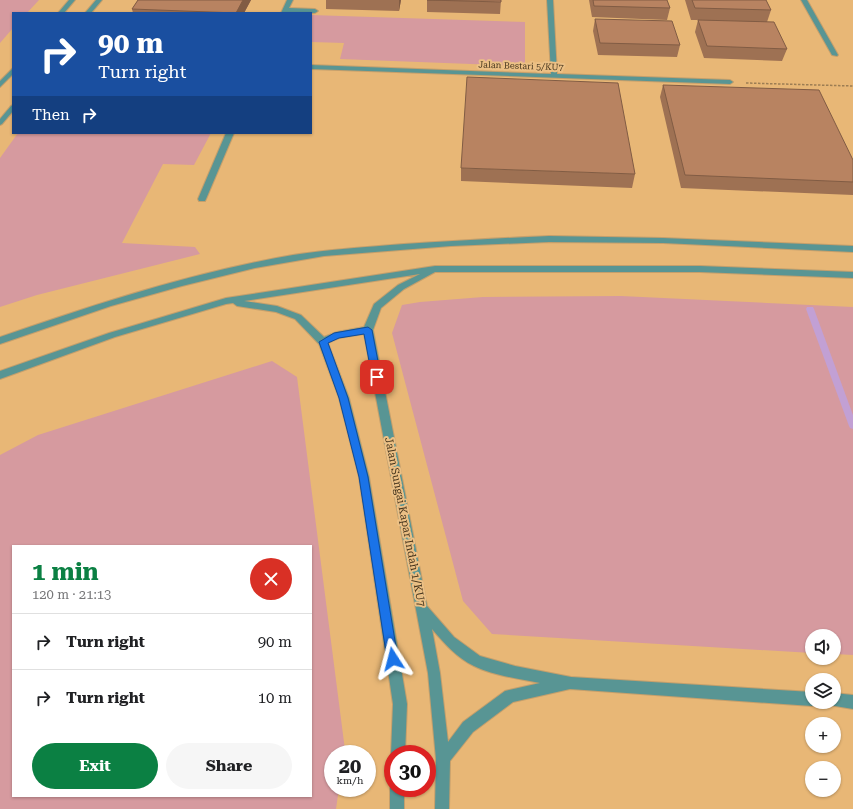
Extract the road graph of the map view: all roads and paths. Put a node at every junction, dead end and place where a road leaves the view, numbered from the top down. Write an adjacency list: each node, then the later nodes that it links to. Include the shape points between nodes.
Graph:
1 (72, 0): 6 (street)
2 (99, 0): 7 (street)
3 (290, 0): 8 (street)
4 (550, 0): 13 (street)
5 (804, 0): 10 (street)
6 (62, 12)
7 (89, 12)
8 (285, 12): 9 (street)
9 (315, 12)
10 (835, 55)
11 (312, 67): 13 (street, Jalan Bestari 5/KU7)
12 (12, 71): 15 (street)
13 (554, 76): 14 (street, Jalan Bestari 5/KU7)
14 (730, 82): 16 (path)
15 (0, 85)
16 (853, 86)
17 (12, 108): 18 (street)
18 (0, 123)
19 (230, 134): 20 (street)
20 (202, 199)
21 (853, 249): 26 (street, via 548,239 389,248 294,258 144,292 84,310)
22 (435, 269): 23 (street, via 700,269); 24 (street); 25 (street, via 401,287 377,306)
23 (853, 275)
24 (226, 301): 27 (street, via 277,309 298,317); 28 (street, via 112,335)
25 (368, 330): 27 (street, via 337,335); 29 (street, Jalan Sungai Kapar Indah 1/KU7)
26 (0, 341)
27 (323, 342): 34 (street, via 344,398 364,477 400,704)
28 (0, 374)
29 (422, 609): 30 (street, via 450,642 477,661 515,672); 35 (street, Jalan Sungai Kapar Indah 1/KU7, via 434,673)
30 (571, 683): 31 (street); 35 (street, via 510,696 468,727)
31 (805, 699)
32 (841, 701): 33 (street)
33 (853, 702)
34 (398, 745)
35 (443, 759): 38 (street, Jalan Sungai Kapar Indah 1/KU7)
36 (397, 797): 37 (street)
37 (396, 809)
38 (442, 809)

